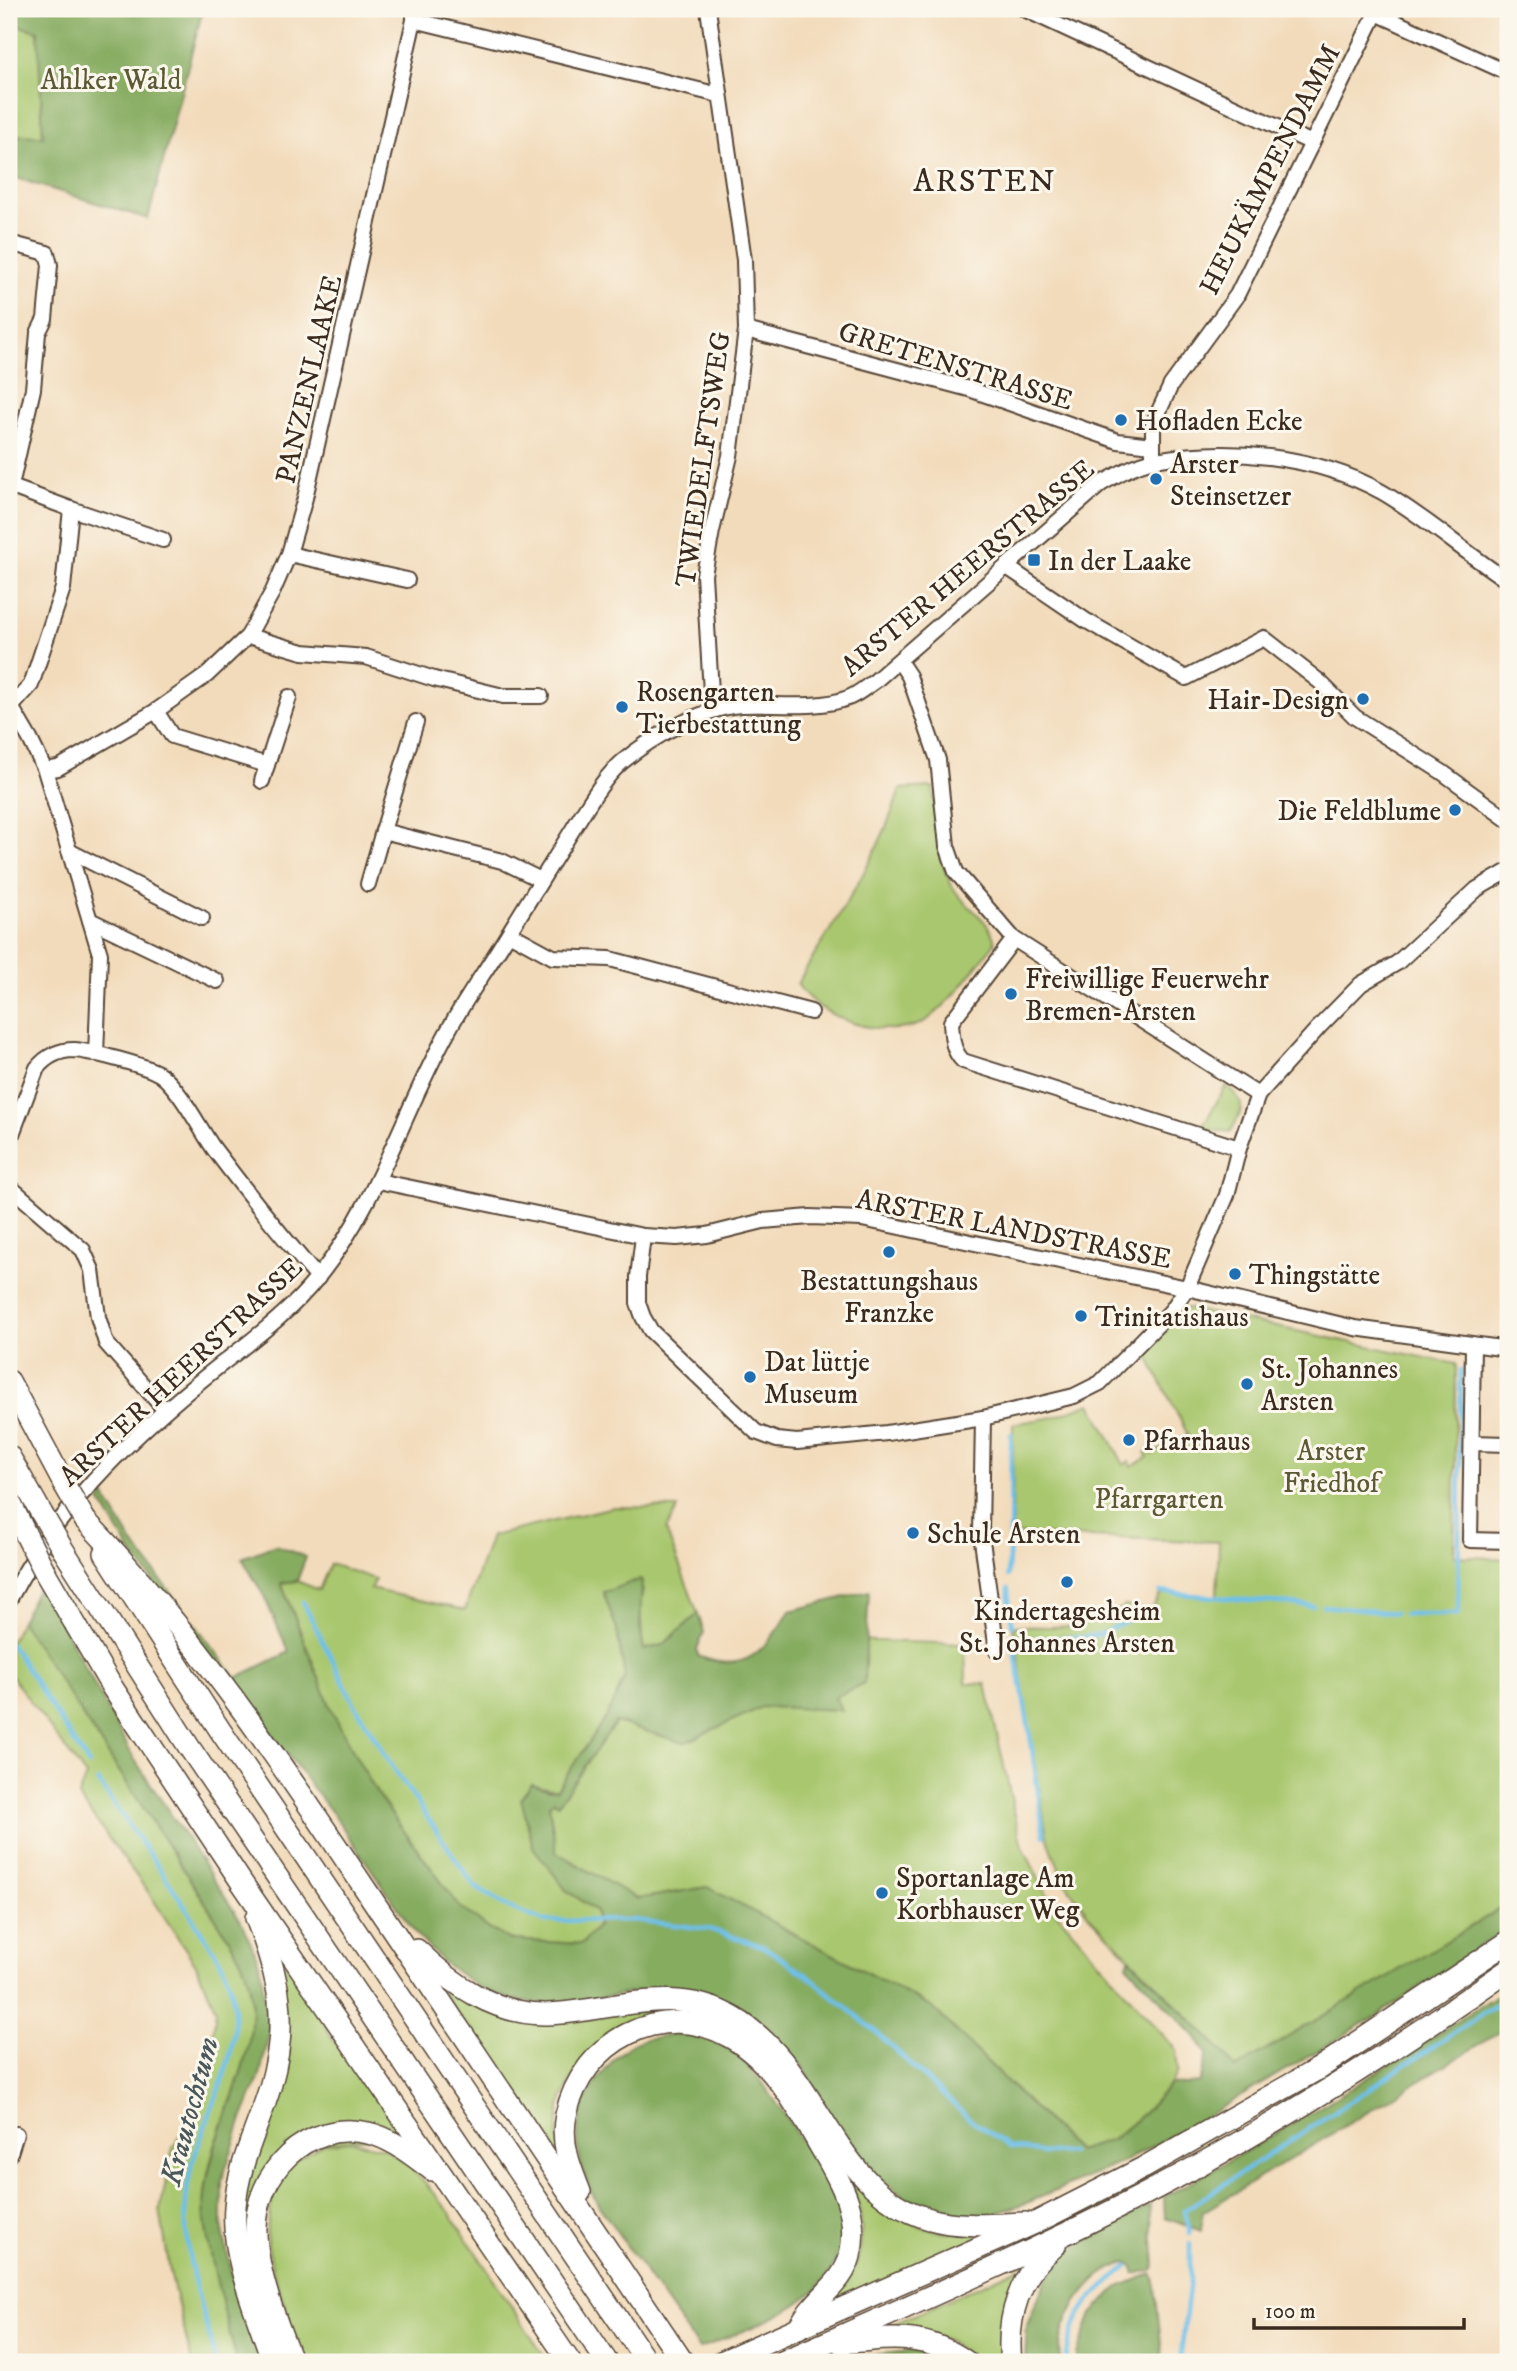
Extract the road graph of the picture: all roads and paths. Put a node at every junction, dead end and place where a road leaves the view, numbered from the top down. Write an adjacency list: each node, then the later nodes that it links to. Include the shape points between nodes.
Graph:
1 (708, 9): 6 (street, TWIEDELFTSWEG)
2 (1024, 9): 7 (street)
3 (1377, 11): 5 (street); 7 (street, HEUKÄMPENDAMM)
4 (414, 15): 6 (street); 15 (street, PANZENLAAKE, via 342,342)
5 (1508, 73)
6 (719, 95): 9 (street, TWIEDELFTSWEG, via 744,260)
7 (1312, 143): 10 (street, HEUKÄMPENDAMM, via 1237,295 1171,385 1153,424)
8 (9, 243): 12 (street, via 47,253 50,265 33,389)
9 (746, 330): 10 (street, GRETENSTRASSE, via 969,389 1118,440); 24 (street, TWIEDELFTSWEG, via 730,456 704,575)
10 (1152, 445): 11 (street, HEUKÄMPENDAMM)
11 (1153, 461): 16 (street, ARSTER HEERSTRASSE, via 1101,484); 18 (street, ARSTER HEERSTRASSE, via 1248,456 1301,462 1349,478 1406,506)
12 (10, 486): 13 (street)
13 (71, 509): 14 (street); 23 (street, via 63,588 31,685)
14 (163, 540)
15 (289, 554): 17 (street); 19 (street, PANZENLAAKE)
16 (1007, 566): 20 (street, ARSTER HEERSTRASSE); 30 (street, via 1085,620 1186,678 1264,638 1355,717)
17 (407, 580)
18 (1508, 581)
19 (248, 636): 21 (street, via 303,652 366,657 503,696); 25 (street, PANZENLAAKE, via 206,675)
20 (898, 661): 24 (street, ARSTER HEERSTRASSE, via 848,698); 39 (street, via 908,676 938,760 947,846 956,872)
21 (541, 696)
22 (289, 697): 27 (street)
23 (10, 704): 28 (street)
24 (712, 709): 34 (street, ARSTER HEERSTRASSE, via 656,738 622,763 601,785)
25 (156, 710): 27 (street, via 172,736); 28 (street, PANZENLAAKE, via 58,768)
26 (416, 722): 31 (street)
27 (267, 765): 29 (street)
28 (45, 770): 32 (street)
29 (262, 781)
30 (1508, 820)
31 (383, 831): 34 (street, via 502,861); 35 (street)
32 (69, 851): 36 (street); 37 (street)
33 (1508, 871): 43 (street, via 1477,888 1396,963 1360,984)
34 (541, 880): 38 (street, ARSTER HEERSTRASSE)
35 (368, 884)
36 (202, 918)
37 (90, 920): 40 (street); 42 (street, via 100,954)
38 (509, 933): 41 (street, via 553,957 610,959); 46 (street, ARSTER HEERSTRASSE, via 449,1029)
39 (1014, 939): 43 (street); 45 (street, via 951,1023 956,1055 963,1061)
40 (217, 981)
41 (811, 1012)
42 (96, 1055): 44 (street, via 74,1050 45,1059 37,1068); 49 (street, via 140,1066 166,1080 213,1147)
43 (1258, 1095): 45 (street)
44 (9, 1142)
45 (1239, 1148): 50 (street, via 1227,1195)
46 (378, 1181): 48 (street, ARSTER LANDSTRASSE); 49 (street, ARSTER HEERSTRASSE)
47 (9, 1186): 54 (street, via 83,1250 92,1270 106,1343)
48 (643, 1236): 50 (street, ARSTER LANDSTRASSE, via 677,1238 810,1217 862,1219); 55 (street, via 638,1303 651,1331 756,1432 797,1442)
49 (318, 1278): 54 (street, ARSTER HEERSTRASSE)
50 (1186, 1288): 51 (street, ARSTER LANDSTRASSE, via 1355,1328); 55 (street, via 1171,1311 1100,1383 1074,1396)
51 (1473, 1345): 52 (street, ARSTER LANDSTRASSE); 56 (street)
52 (1508, 1349)
53 (9, 1381): 60 (highway, bridge)
54 (165, 1409): 62 (street, ARSTER HEERSTRASSE, via 94,1477 60,1518)
55 (983, 1418): 63 (street, via 981,1533)
56 (1472, 1443): 57 (street); 61 (street, via 1470,1540)
57 (1508, 1444)
58 (9, 1456): 79 (highway, bridge, via 62,1548 197,1758)
59 (9, 1500): 64 (highway, bridge, via 79,1634)
60 (85, 1520): 65 (highway, via 184,1630 279,1760); 80 (highway, via 228,1741)
61 (1508, 1541)
62 (9, 1600)
63 (997, 1651)
64 (242, 1883): 70 (highway); 76 (highway, via 272,1958 282,2023 271,2084 242,2164 235,2209 240,2260)
65 (389, 1924): 71 (highway, via 450,1981 478,1998 510,2009 544,2014 665,1999 733,2017 774,2048 852,2164 892,2202 932,2220 973,2225); 73 (highway)
66 (1508, 1942): 71 (highway, via 1318,2069)
67 (1508, 1970): 72 (highway, via 1362,2070)
68 (16, 2134): 69 (street)
69 (9, 2156)
70 (449, 2183): 77 (highway, via 404,2149 367,2133 317,2136 282,2161 261,2201 256,2232 268,2291); 78 (highway)
71 (1035, 2223): 74 (highway)
72 (1085, 2225): 75 (highway); 85 (highway, via 1046,2253 1024,2283 1010,2323)
73 (598, 2236): 74 (highway, via 567,2159 564,2136 578,2080 617,2038 641,2028 673,2022 730,2036 777,2078 832,2167 852,2213 849,2258 841,2277); 81 (highway)
74 (797, 2329): 82 (highway)
75 (822, 2344): 83 (highway); 84 (highway, via 904,2339 936,2344)
76 (273, 2362)
77 (292, 2362)
78 (570, 2362)
79 (607, 2362)
80 (648, 2362)
81 (683, 2362)
82 (721, 2362)
83 (782, 2362)
84 (967, 2362)
85 (1012, 2362)

